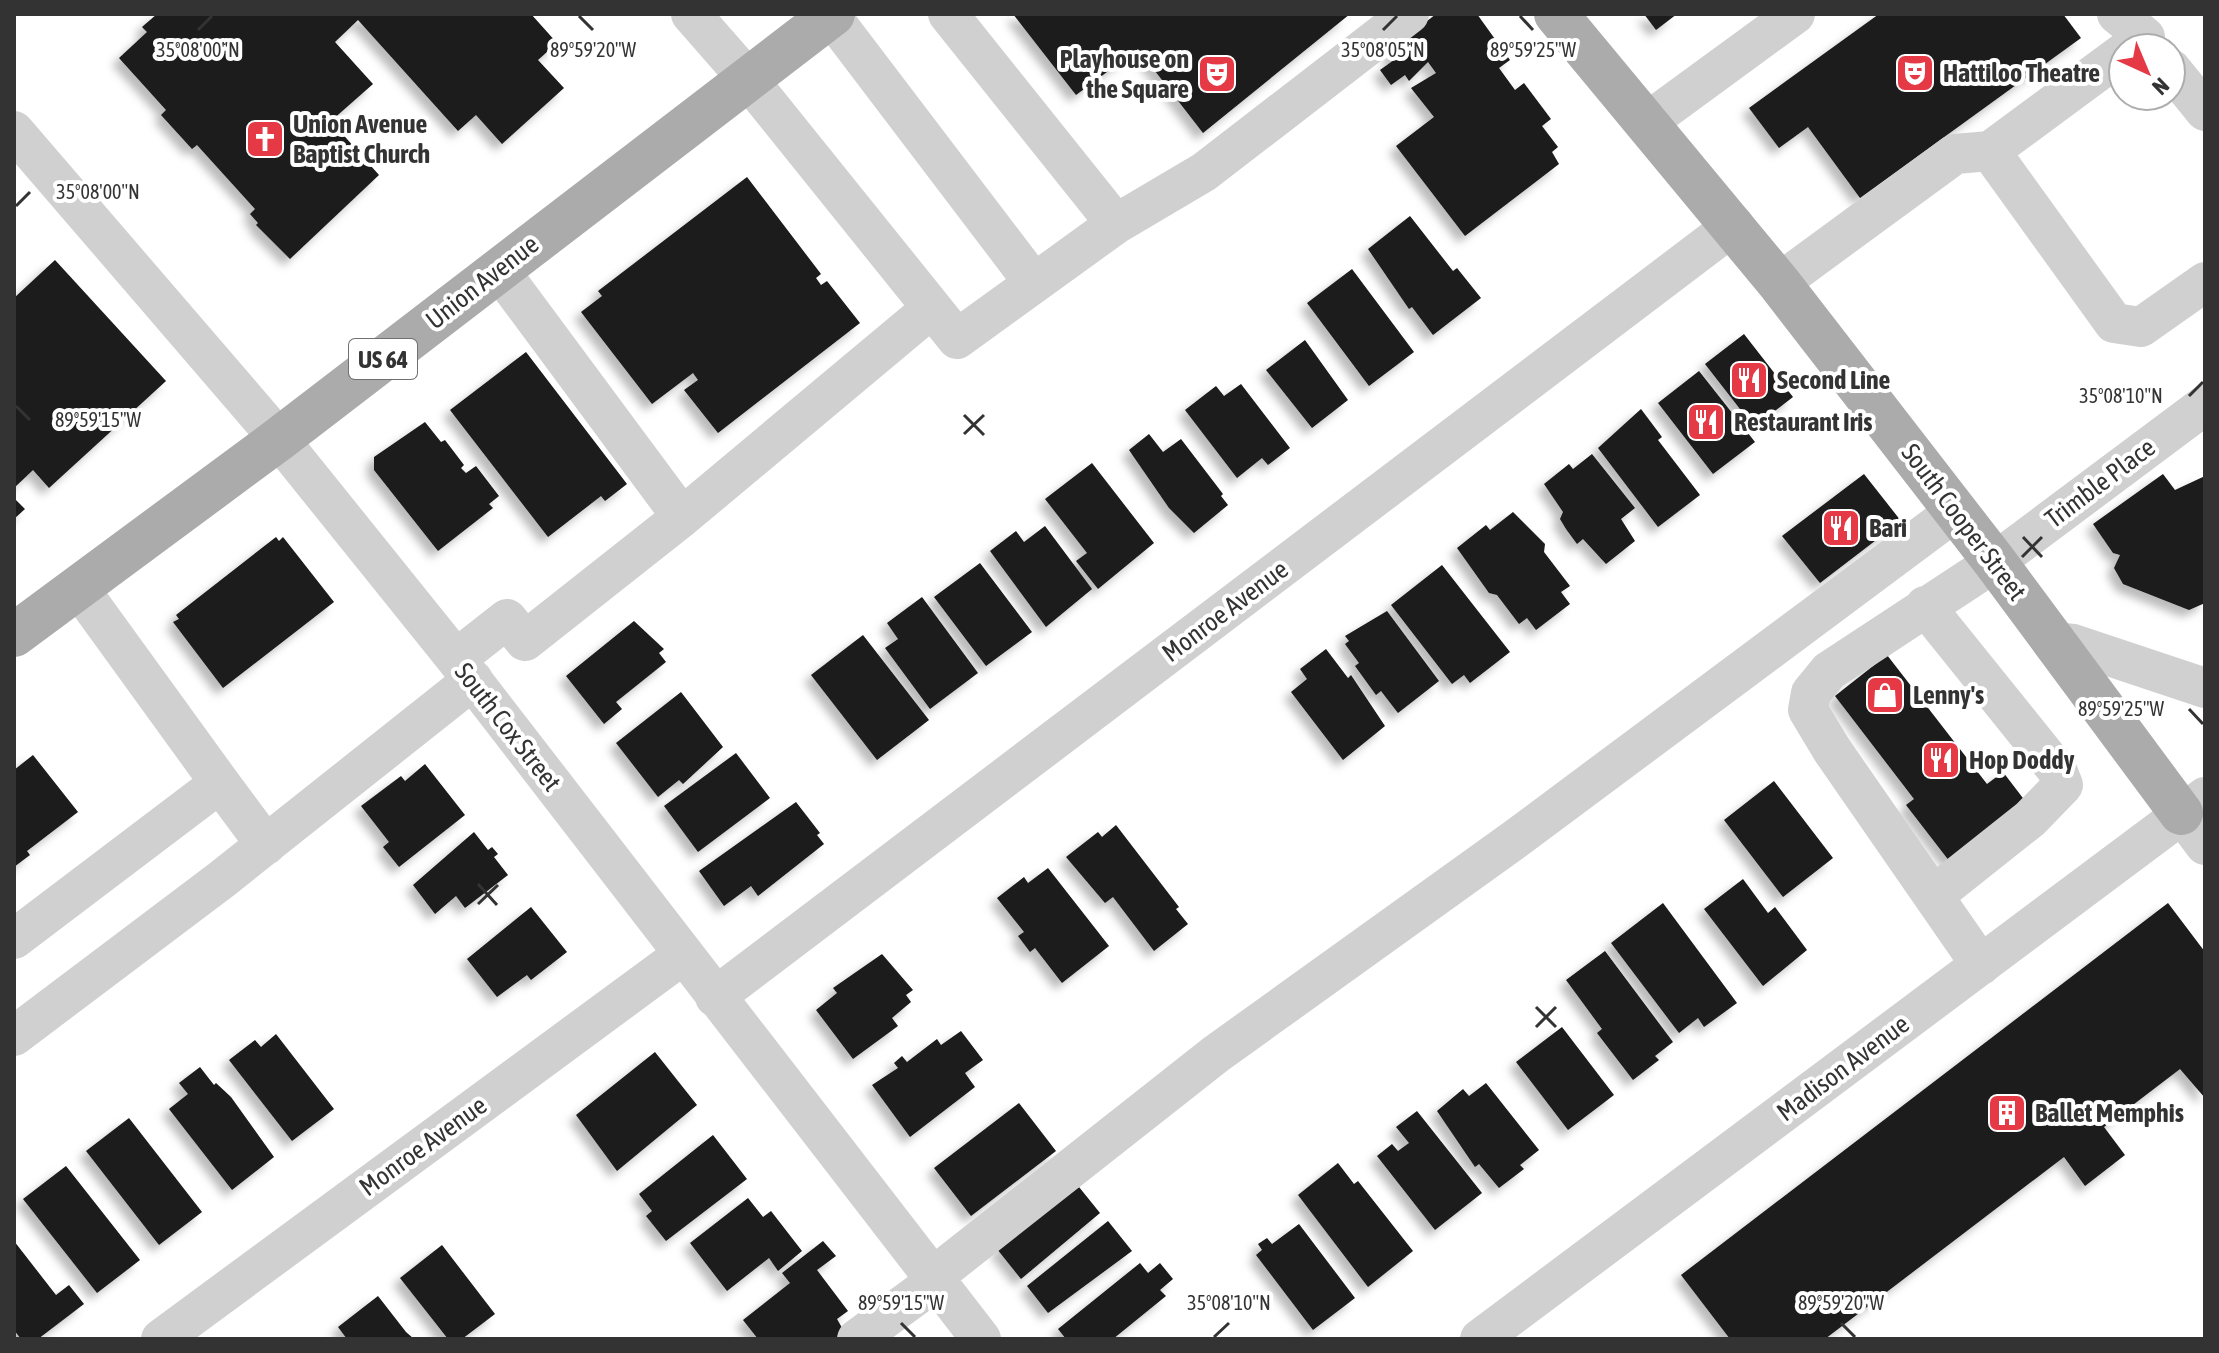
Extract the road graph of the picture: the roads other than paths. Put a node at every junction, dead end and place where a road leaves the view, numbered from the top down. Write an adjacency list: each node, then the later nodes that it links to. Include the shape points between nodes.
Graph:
1 (691, 14): 8 (street)
2 (948, 14): 14 (street)
3 (1409, 14): 14 (street, via 1204,172)
4 (1556, 14): 11 (main road, South Cooper Street)
5 (1795, 14): 11 (street)
6 (832, 15): 8 (main road, Union Avenue / US 64); 18 (street)
7 (2107, 57): 12 (street)
8 (747, 78): 16 (main road, Union Avenue / US 64); 20 (street)
9 (2187, 89): 10 (street)
10 (2205, 111)
11 (1646, 123): 15 (main road, South Cooper Street)
12 (1990, 151): 17 (street, via 2114,323 2141,327); 19 (street, via 1955,154)
13 (21, 154): 22 (street, South Cox Street)
14 (1116, 224): 18 (street)
15 (1734, 225): 19 (main road, South Cooper Street); 39 (street, Monroe Avenue)
16 (499, 270): 22 (main road, Union Avenue / US 64); 24 (street)
17 (2205, 282)
18 (1034, 283): 20 (street, via 957,339)
19 (1779, 283): 23 (main road, South Cooper Street)
20 (932, 308): 24 (street)
21 (2205, 405): 25 (street, Trimble Place)
22 (279, 439): 26 (main road, Union Avenue / US 64); 30 (street, South Cox Street)
23 (1956, 511): 25 (main road, South Cooper Street); 41 (street, via 1216,1054)
24 (682, 517): 30 (street, via 525,641 507,619)
25 (1995, 562): 27 (street, Trimble Place); 29 (main road, South Cooper Street)
26 (78, 587): 28 (main road, Union Avenue / US 64); 32 (street)
27 (1925, 606): 35 (street, Trimble Place, via 1829,671 1811,693 1808,710); 35 (street, via 2057,770 2063,785 2030,819)
28 (14, 635)
29 (2055, 642): 31 (street); 33 (main road, South Cooper Street)
30 (464, 670): 34 (street); 37 (street, South Cox Street)
31 (2205, 688)
32 (220, 783): 34 (street); 36 (street)
33 (2197, 818): 38 (street, Madison Avenue)
34 (266, 845): 40 (street)
35 (1933, 896): 38 (street)
36 (14, 939)
37 (684, 954): 39 (street, South Cox Street); 42 (street, Monroe Avenue)
38 (1981, 965): 45 (street, Madison Avenue)
39 (715, 997): 41 (street, South Cox Street)
40 (14, 1036)
41 (935, 1279): 43 (street); 44 (street, South Cox Street)
42 (161, 1339)
43 (857, 1339)
44 (981, 1339)
45 (1480, 1339)

